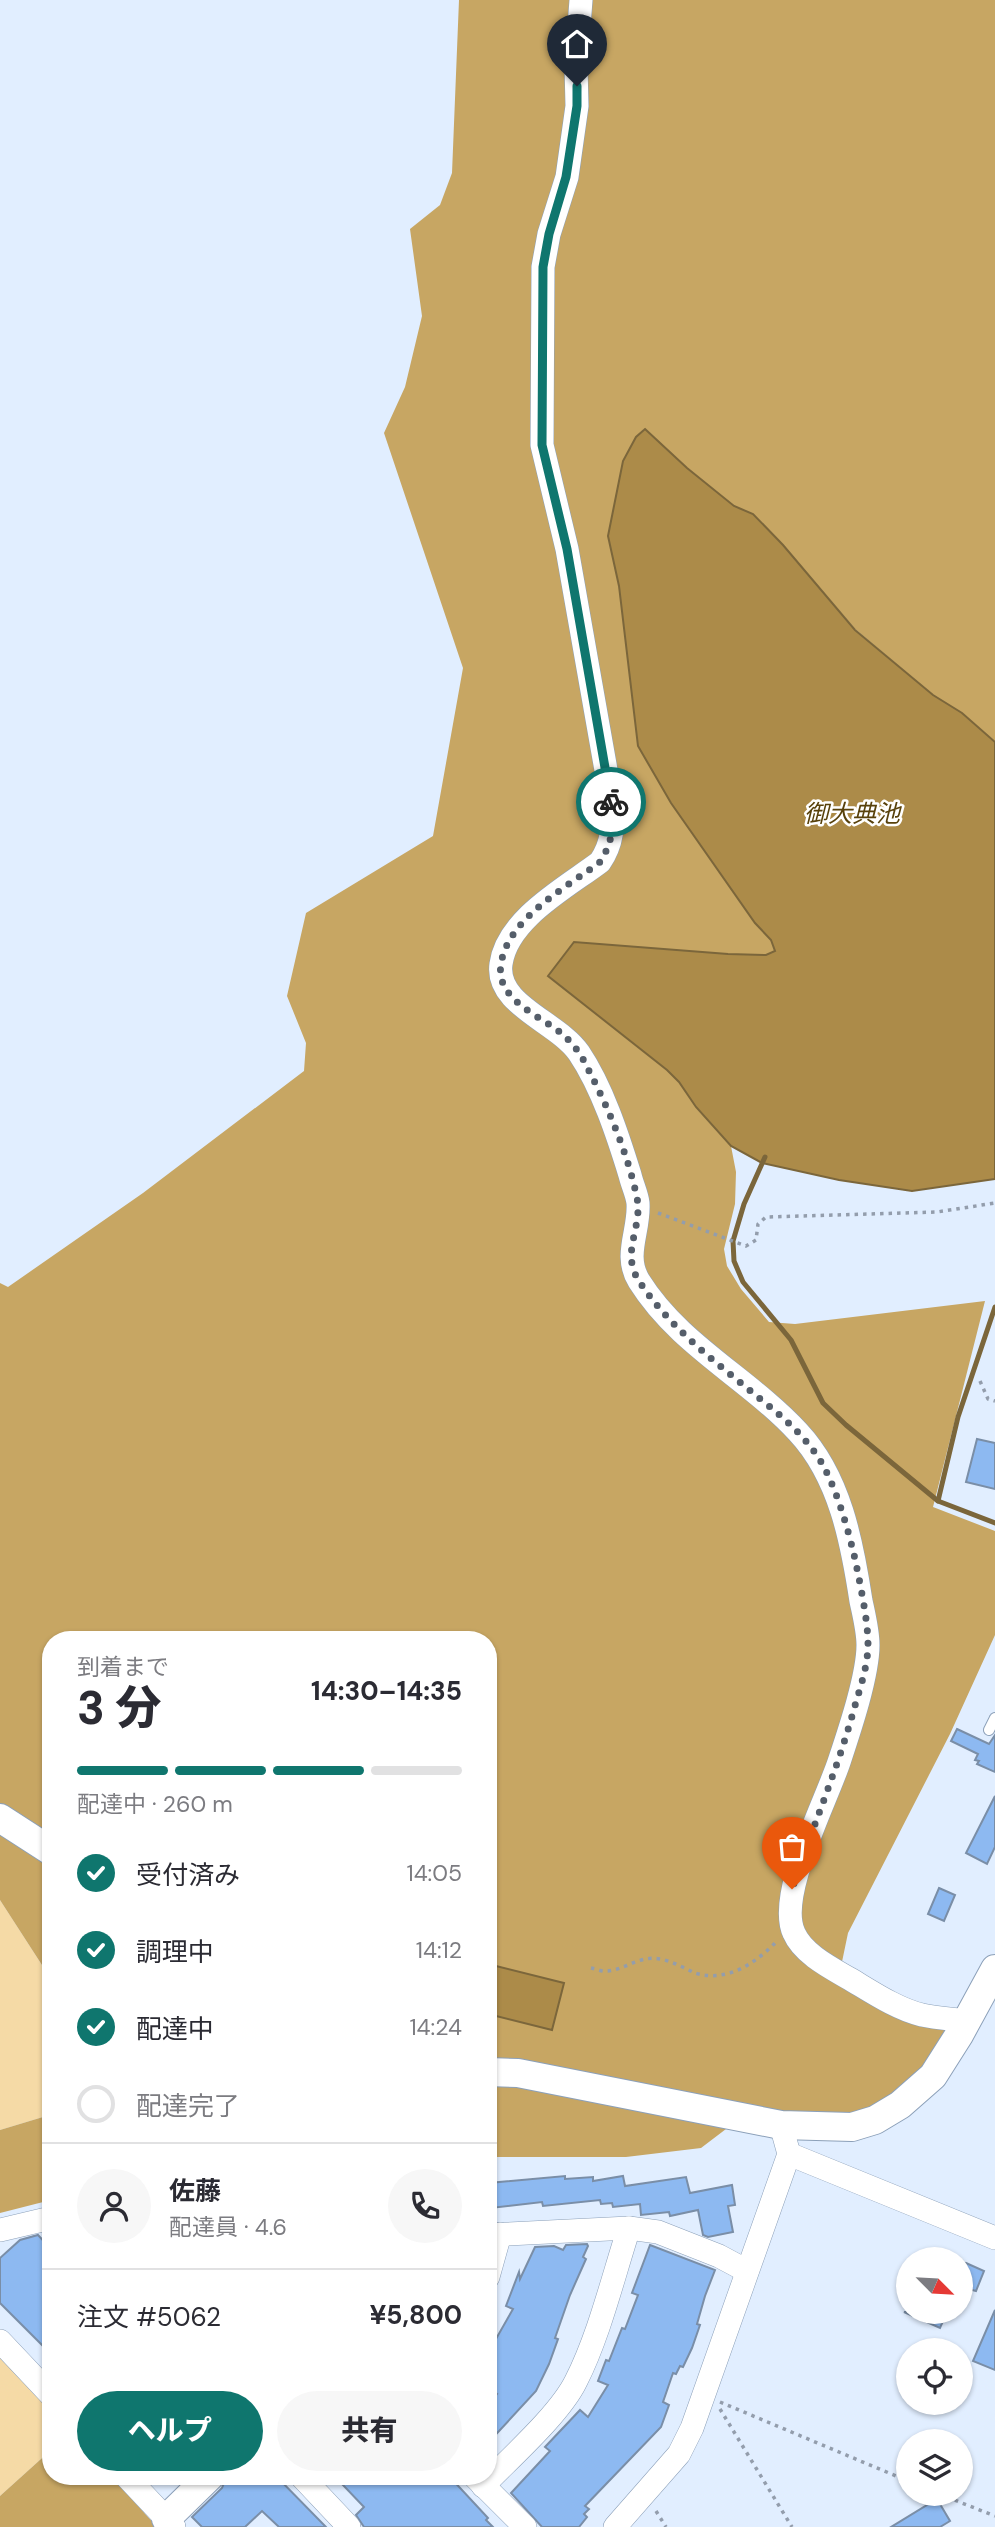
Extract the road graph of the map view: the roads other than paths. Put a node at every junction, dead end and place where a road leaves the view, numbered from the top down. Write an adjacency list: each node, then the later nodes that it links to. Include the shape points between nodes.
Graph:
1 (581, 0): 7 (street, via 577,106 566,177 543,267 542,445 567,549 613,830 600,862 521,922 504,950 500,968 505,989 513,999 564,1036 587,1066 638,1201 630,1257 637,1278 662,1313 697,1347 799,1433 823,1465 855,1559 868,1643 866,1666 840,1759 792,1889 794,1933 828,1966 876,1994 920,2015)
2 (995, 1718): 3 (lane)
3 (989, 1730)
4 (0, 1818): 5 (street)
5 (42, 1845)
6 (995, 1969): 7 (street)
7 (966, 2021): 9 (street, via 933,2076 875,2120 852,2127)
8 (497, 2072): 9 (street)
9 (781, 2125): 10 (street)
10 (789, 2154): 15 (street); 16 (street)
11 (42, 2220): 13 (street)
12 (629, 2228): 14 (street); 16 (street, via 659,2232); 19 (street, via 576,2383 554,2412)
13 (0, 2230)
14 (497, 2235)
15 (995, 2238)
16 (747, 2271): 27 (street, via 679,2454)
17 (0, 2341): 18 (street)
18 (42, 2385)
19 (497, 2464)
20 (134, 2485): 24 (street)
21 (202, 2485): 24 (street)
22 (310, 2485): 25 (street)
23 (483, 2485): 26 (street)
24 (170, 2523)
25 (349, 2527)
26 (524, 2527)
27 (615, 2527)

